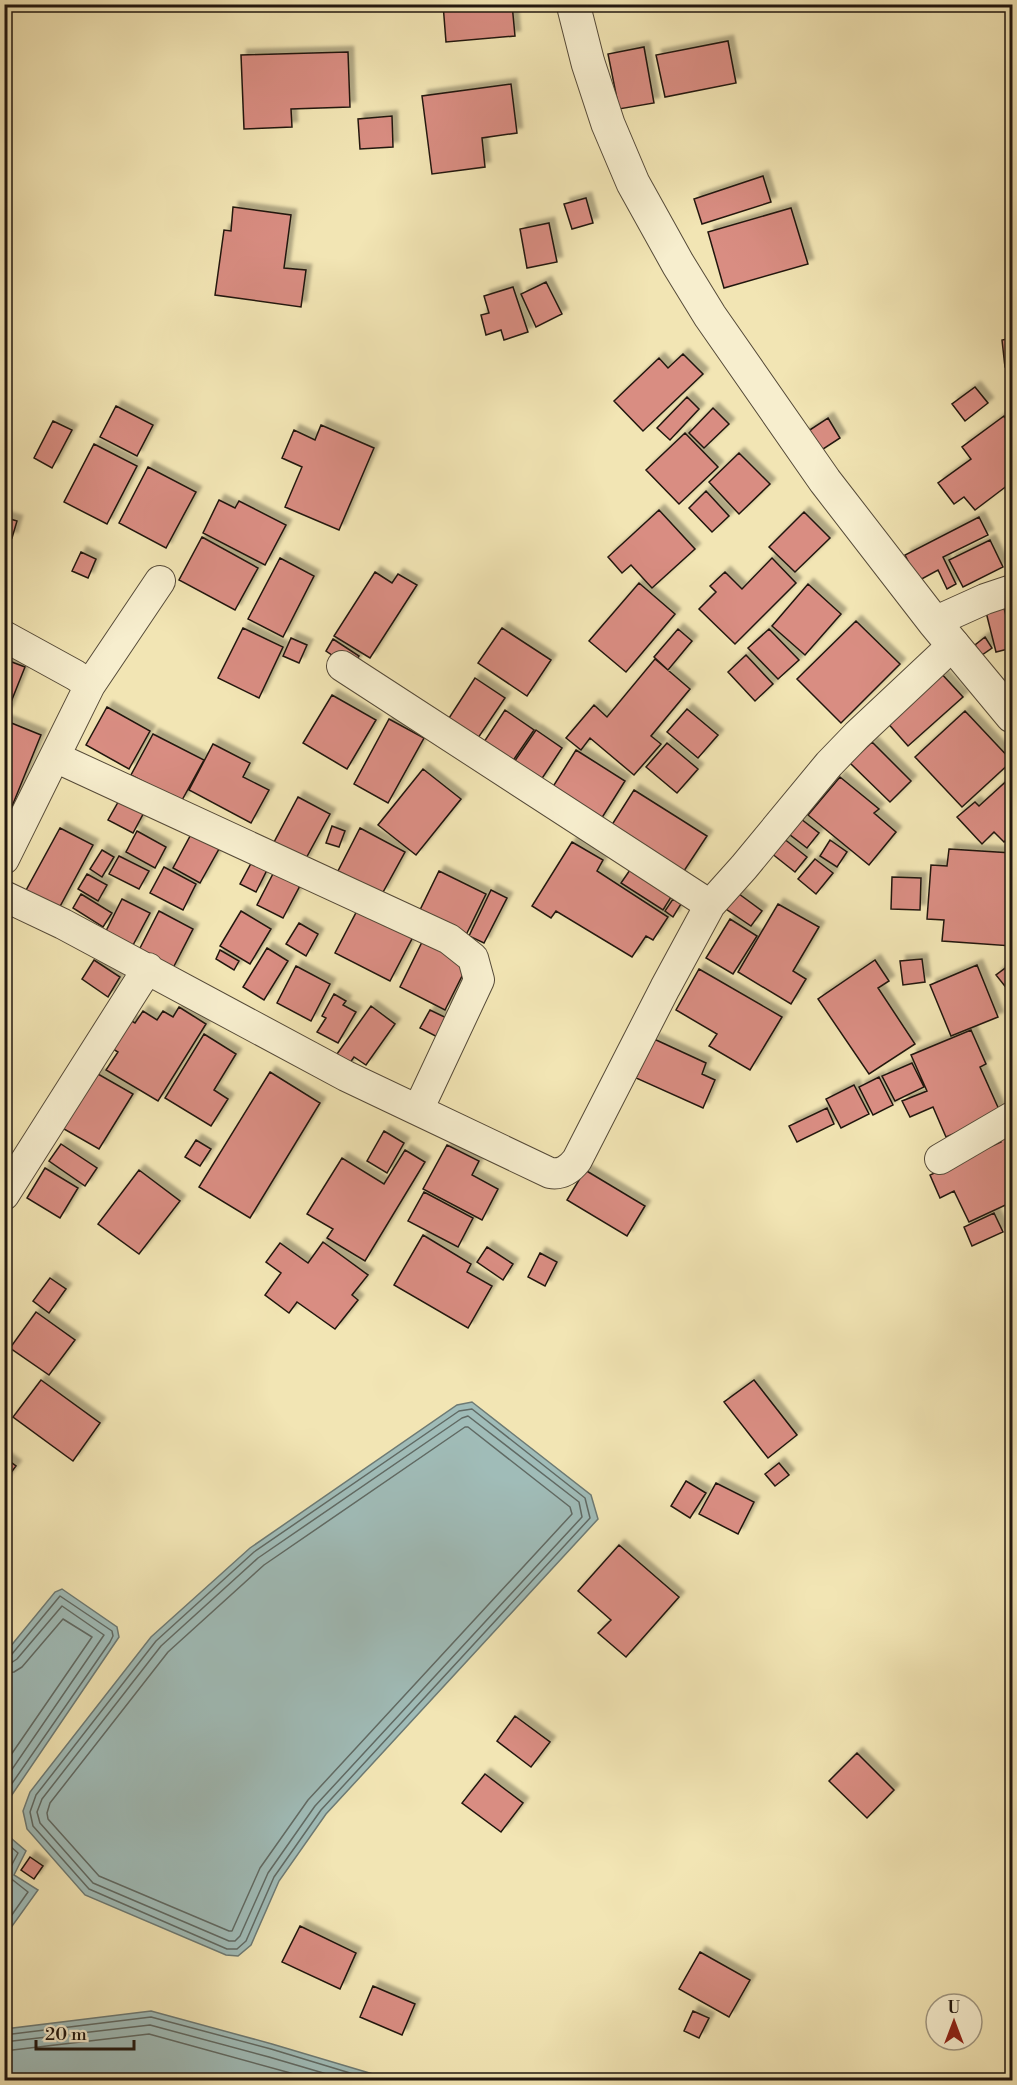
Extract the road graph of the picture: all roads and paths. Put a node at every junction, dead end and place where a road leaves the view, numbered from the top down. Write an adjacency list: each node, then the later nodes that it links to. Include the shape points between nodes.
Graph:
1 (573, 4): 4 (street, via 608,124 633,183 678,264 825,481)
2 (160, 581): 7 (street)
3 (1012, 590): 4 (street, via 985,599)
4 (944, 633): 8 (street); 12 (street)
5 (4, 636): 7 (street)
6 (342, 666): 12 (street)
7 (90, 685): 9 (street)
8 (1012, 716)
9 (55, 757): 10 (street); 14 (street, via 449,939 473,958 479,980)
10 (4, 859)
11 (4, 896): 13 (street)
12 (710, 905): 14 (street, via 571,1168 550,1173)
13 (148, 969): 14 (street, via 346,1076); 17 (street)
14 (418, 1110)
15 (1012, 1117): 16 (street)
16 (940, 1159)
17 (4, 1195)

